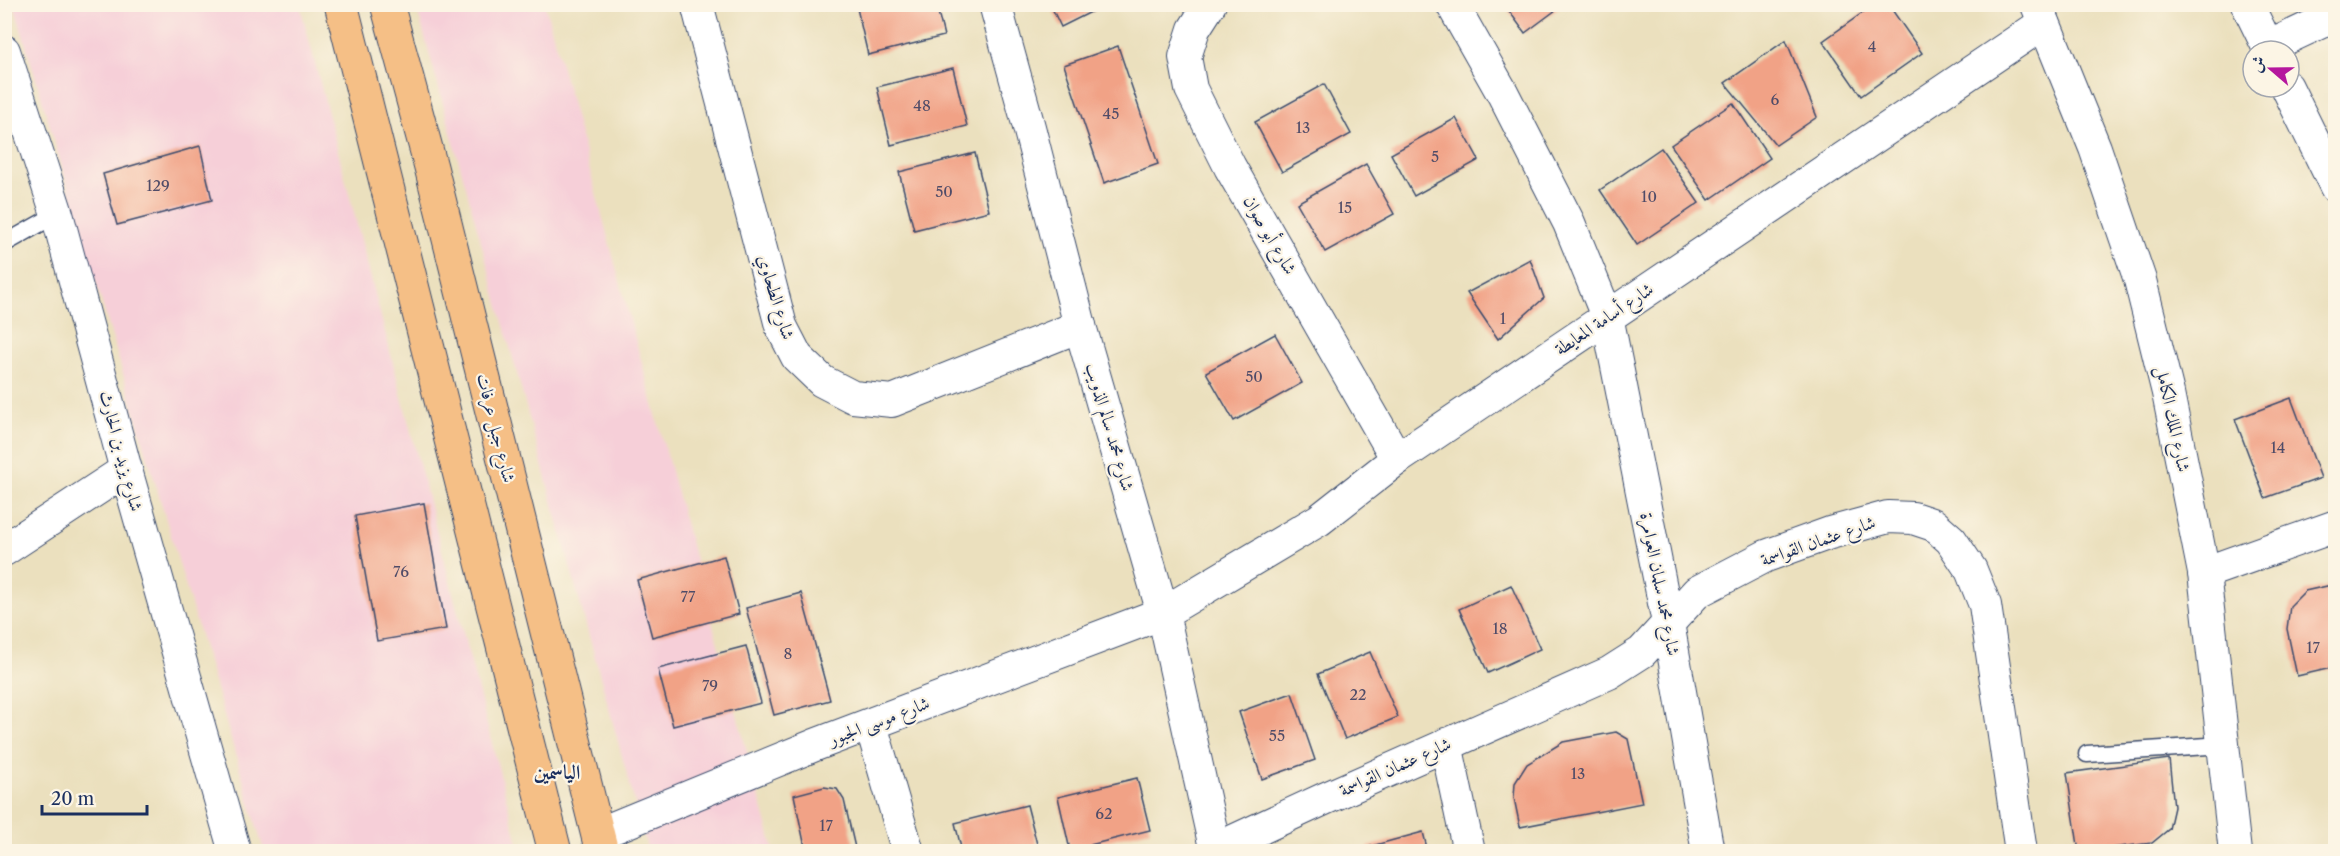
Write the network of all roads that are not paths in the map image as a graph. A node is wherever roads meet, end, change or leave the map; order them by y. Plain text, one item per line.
1 (341, 4) edge
2 (387, 4) edge
3 (697, 4) edge
4 (995, 4) edge
5 (1210, 4) edge
6 (1452, 4) edge
7 (2247, 4) edge
8 (2040, 14) edge
9 (2336, 15) edge
10 (2264, 39) edge
11 (2289, 39) edge
12 (4, 51) edge
13 (2293, 99) edge
14 (2336, 187) edge
15 (57, 214) junction
16 (4, 244) edge
17 (1607, 316) junction
18 (1080, 326) junction
19 (1398, 459) junction
20 (126, 470) junction
21 (2336, 526) edge
22 (4, 550) edge
23 (2204, 573) junction
24 (1163, 613) junction
25 (1668, 623) junction
26 (871, 725) junction
27 (1446, 744) junction
28 (2223, 745) junction
29 (2086, 754) dead end
30 (600, 843) edge
31 (1216, 850) edge
32 (235, 852) edge
33 (555, 852) edge
34 (908, 852) edge
35 (1469, 852) edge
36 (1708, 852) edge
37 (2021, 852) edge
38 (2235, 852) edge

1 - 33 main road
2 - 30 main road, شارع جبل عرفات
3 - 18 street, شارع الطحاوي
4 - 18 street, شارع محمد سالم الذويب
5 - 19 street, شارع أبو صوان
6 - 17 street
7 - 10 street
8 - 17 street, شارع أسامة المعايطة
8 - 23 street, شارع الملك الكامل
9 - 11 street
12 - 15 street, شارع يزيد بن الحارث
13 - 14 street
15 - 16 lane
15 - 20 street, شارع يزيد بن الحارث
17 - 19 street, شارع أسامة المعايطة
17 - 25 street, شارع محمد سلمان العوامرة
18 - 24 street, شارع محمد سالم الذويب
19 - 24 street, شارع أسامة المعايطة
20 - 22 street
20 - 32 street, شارع يزيد بن الحارث
21 - 23 street
23 - 28 street, شارع الملك الكامل
24 - 26 street, شارع موسى الجبور
24 - 31 street, شارع محمد سالم الذويب
25 - 27 street, شارع عثمان القواسمة
25 - 36 street, شارع محمد سلمان العوامرة
25 - 37 street, شارع عثمان القواسمة
26 - 30 street, شارع موسى الجبور
26 - 34 street
27 - 31 street, شارع عثمان القواسمة
27 - 35 street
28 - 29 lane
28 - 38 street, شارع الملك الكامل

